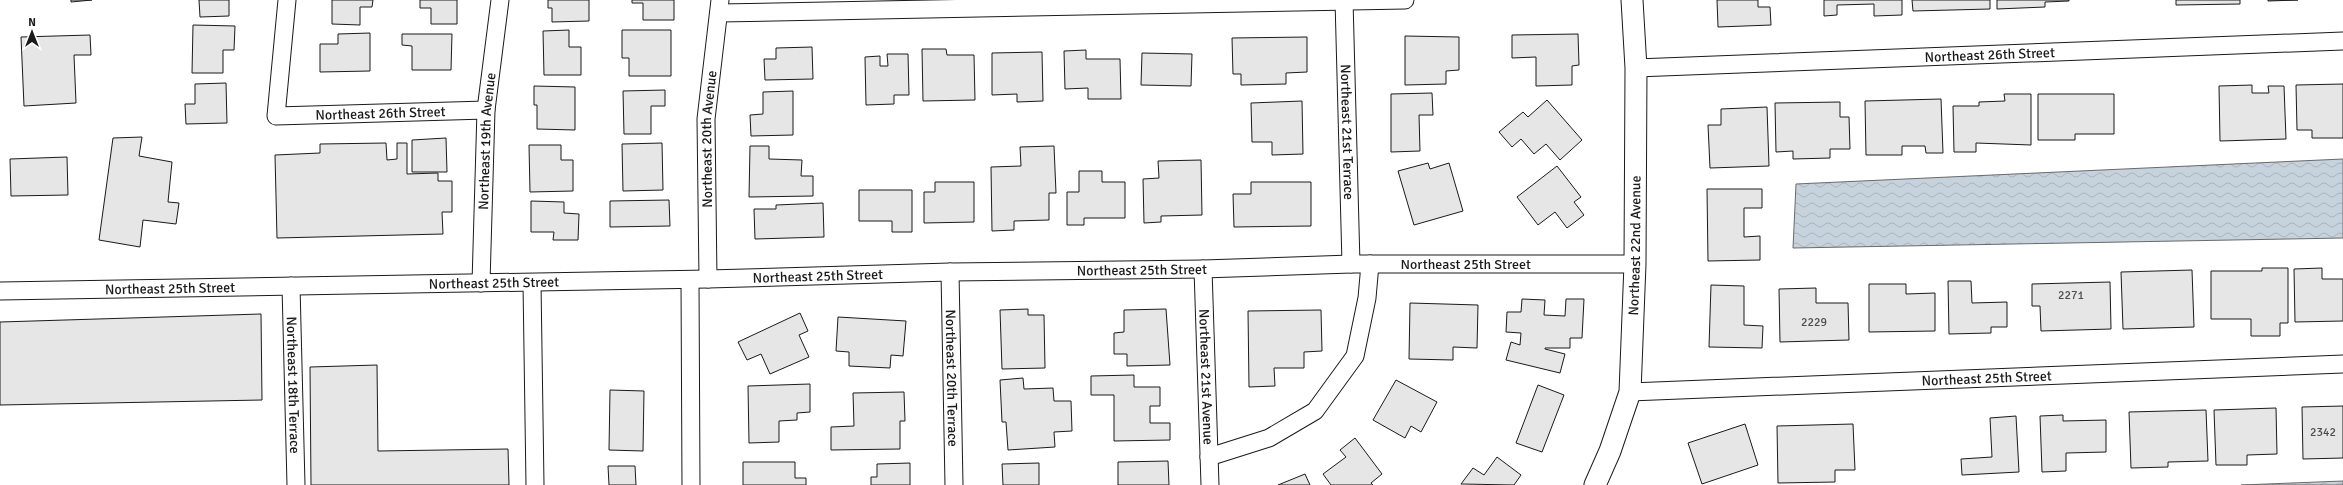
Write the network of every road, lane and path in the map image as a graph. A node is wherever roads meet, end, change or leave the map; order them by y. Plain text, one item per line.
1 (287, 0) edge
2 (500, 0) edge
3 (1405, 0) edge
4 (1632, 0) edge
5 (1344, 1) edge
6 (720, 6) edge
7 (2343, 41) edge
8 (1636, 68) junction
9 (486, 110) junction
10 (1351, 264) junction
11 (1370, 264) junction
12 (1635, 264) junction
13 (1203, 269) junction
14 (950, 272) junction
15 (708, 279) junction
16 (690, 280) junction
17 (481, 283) junction
18 (532, 283) junction
19 (291, 286) junction
20 (0, 291) edge
21 (2343, 364) edge
22 (1630, 392) junction
23 (1209, 457) junction
24 (296, 485) edge
25 (535, 485) edge
26 (690, 485) edge
27 (954, 485) edge
28 (1210, 485) edge
29 (1595, 485) edge

1 - 9 street, Northeast 26th Street
2 - 9 street, Northeast 19th Avenue
3 - 5 street
4 - 8 street, Northeast 22nd Avenue
5 - 6 street
5 - 10 street, Northeast 21st Terrace
6 - 15 street, Northeast 20th Avenue
7 - 8 street, Northeast 26th Street
8 - 12 street, Northeast 22nd Avenue
9 - 17 street, Northeast 19th Avenue
10 - 11 street, Northeast 25th Street
10 - 13 street, Northeast 25th Street
11 - 12 street, Northeast 25th Street
11 - 23 street
12 - 22 street, Northeast 22nd Avenue
13 - 14 street, Northeast 25th Street
13 - 23 street, Northeast 21st Avenue
14 - 15 street, Northeast 25th Street
14 - 27 street, Northeast 20th Terrace
15 - 16 street, Northeast 25th Street
16 - 18 street, Northeast 25th Street
16 - 26 street
17 - 18 street, Northeast 25th Street
17 - 19 street, Northeast 25th Street
18 - 25 street
19 - 20 street, Northeast 25th Street
19 - 24 street, Northeast 18th Terrace
21 - 22 street, Northeast 25th Street
22 - 29 street, Northeast 22nd Avenue
23 - 28 street, Northeast 21st Avenue

